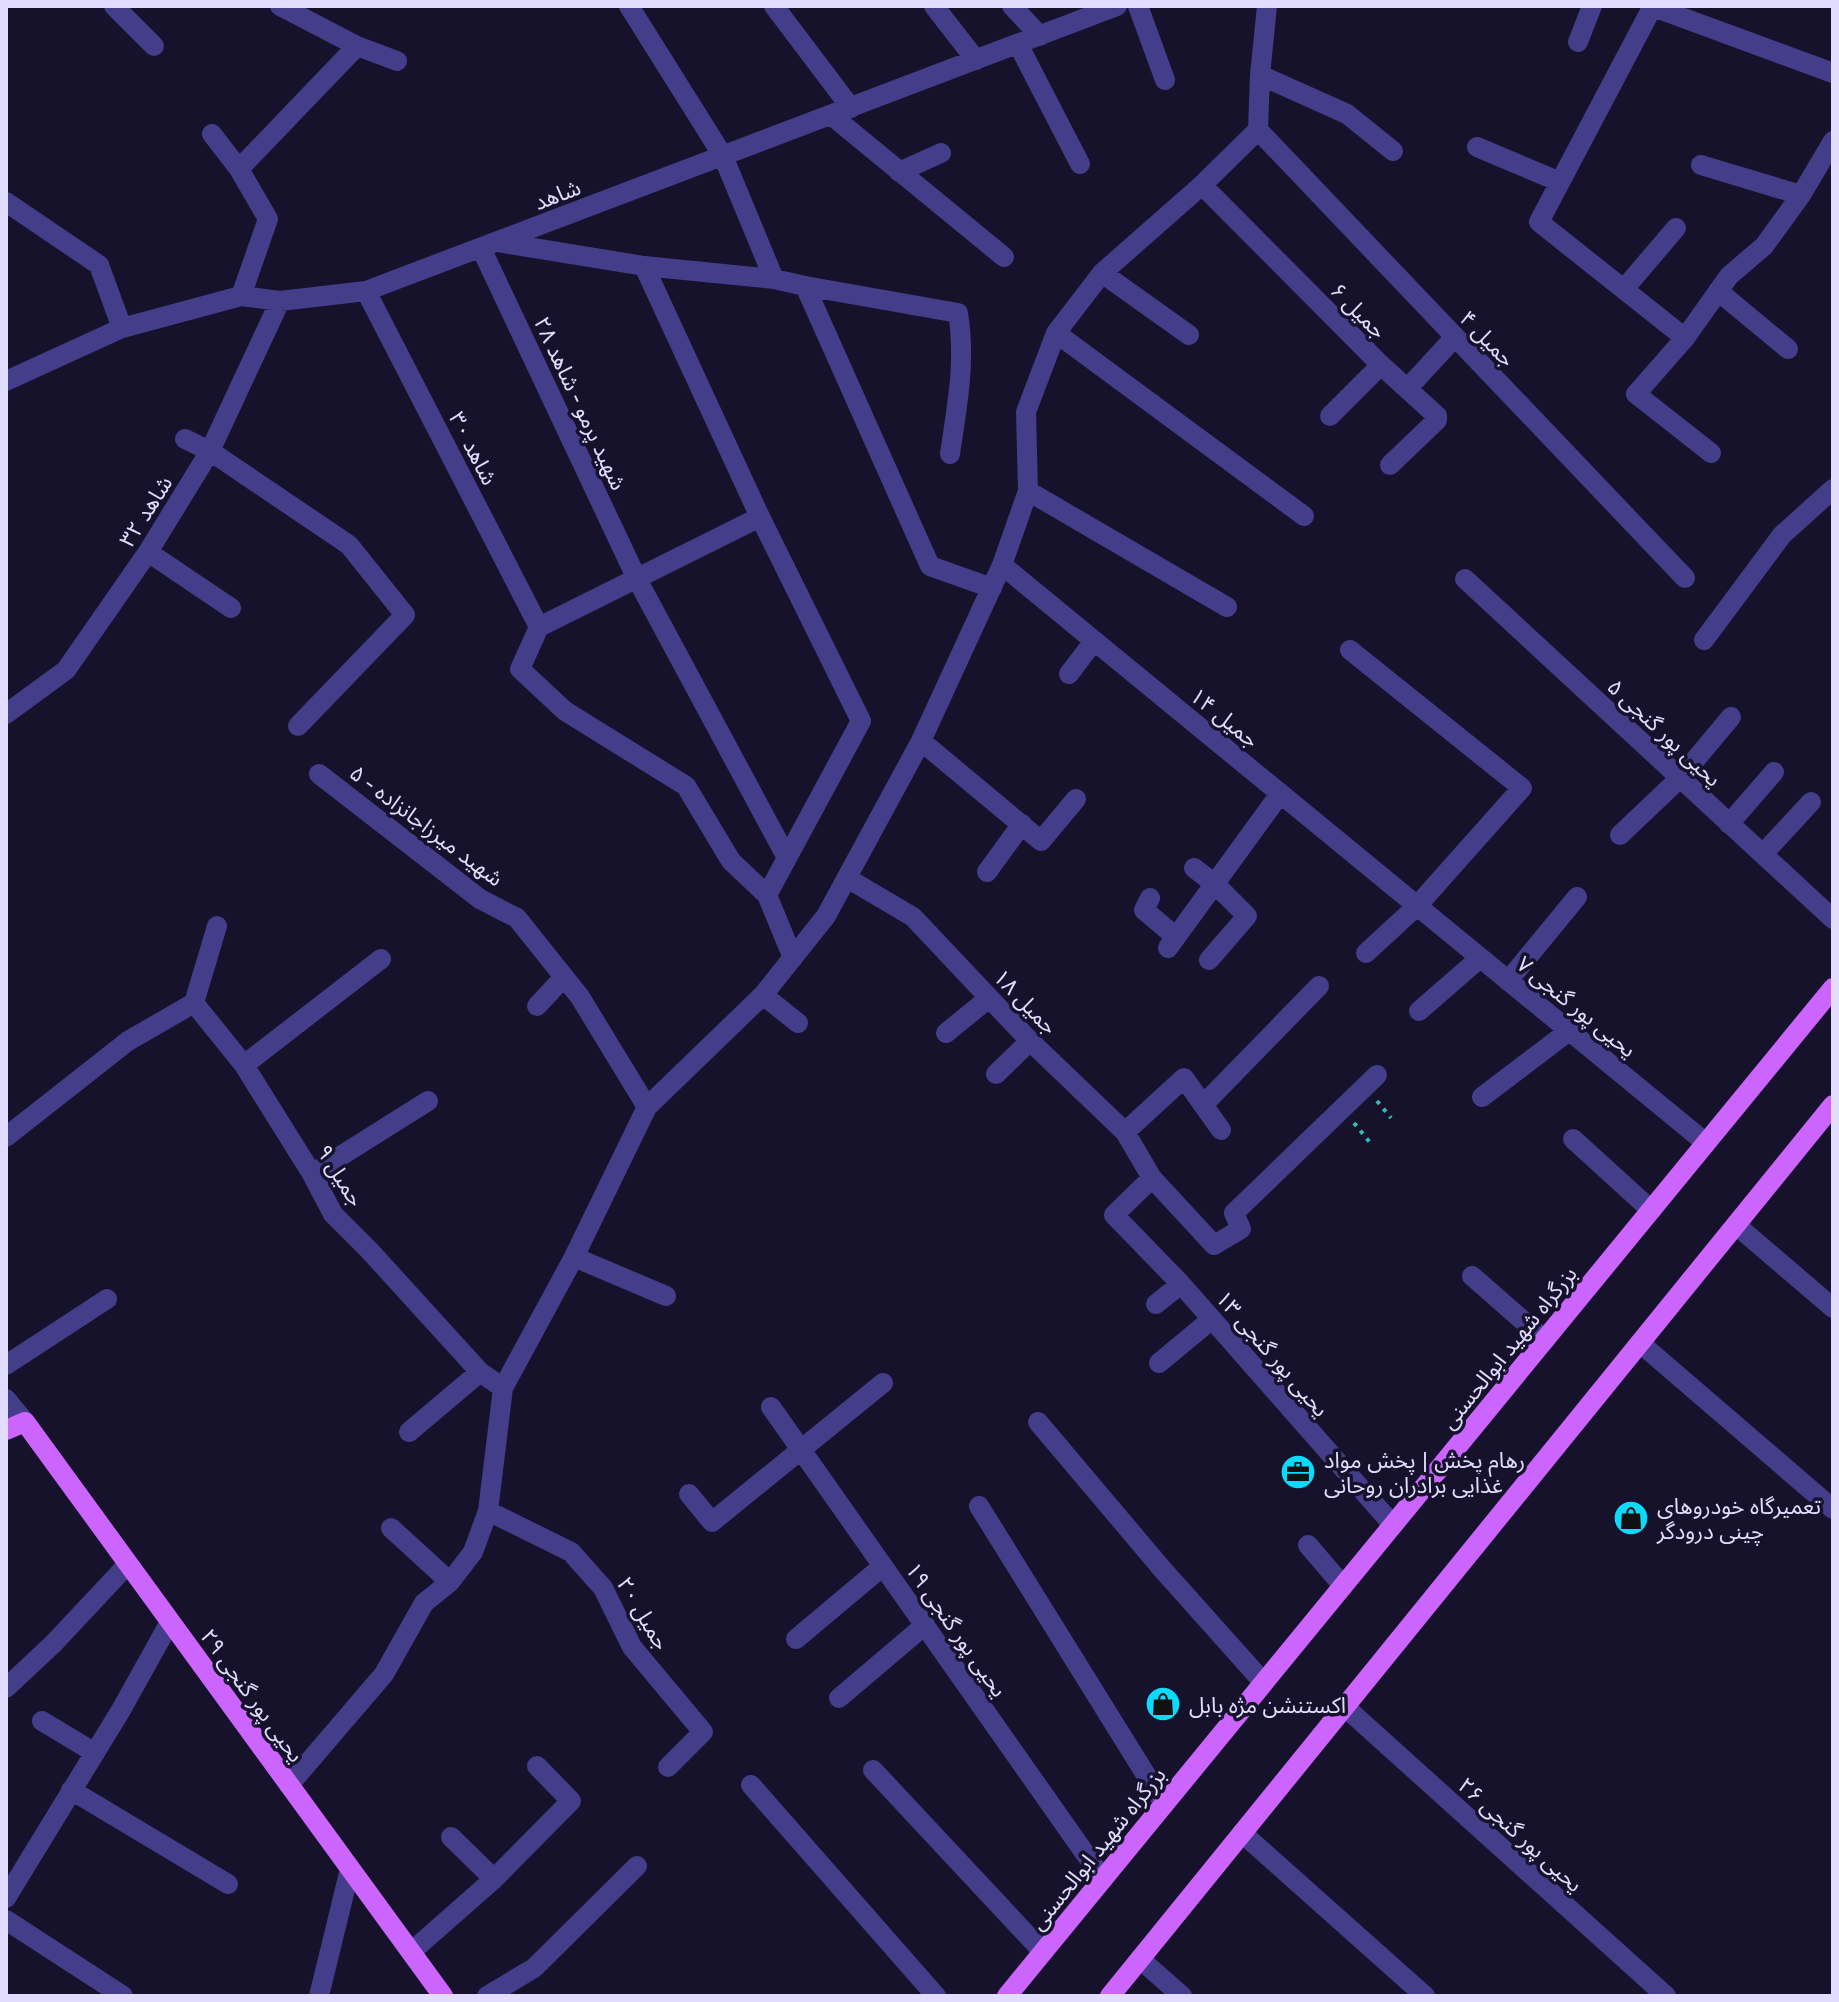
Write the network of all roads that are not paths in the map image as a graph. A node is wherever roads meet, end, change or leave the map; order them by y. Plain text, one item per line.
1 (114, 6) edge
2 (280, 6) edge
3 (629, 6) edge
4 (774, 6) edge
5 (934, 6) edge
6 (1012, 6) edge
7 (1117, 6) edge
8 (1138, 6) edge
9 (1267, 6) edge
10 (1592, 6) edge
11 (1652, 6) edge
12 (1040, 36) junction
13 (1578, 42) dead end
14 (1018, 44) junction
15 (154, 46) dead end
16 (357, 46) junction
17 (976, 60) junction
18 (397, 61) dead end
19 (1833, 73) edge
20 (1260, 75) junction
21 (1165, 80) dead end
22 (851, 108) junction
23 (831, 115) junction
24 (1258, 130) junction
25 (212, 134) dead end
26 (1833, 141) edge
27 (1477, 147) dead end
28 (1393, 151) dead end
29 (941, 153) dead end
30 (723, 156) junction
31 (1080, 164) dead end
32 (1701, 165) dead end
33 (239, 169) junction
34 (899, 172) junction
35 (1560, 182) junction
36 (1202, 185) junction
37 (1801, 195) junction
38 (6, 202) edge
39 (1676, 228) dead end
40 (489, 245) junction
41 (1004, 257) dead end
42 (644, 266) junction
43 (1102, 273) junction
44 (774, 279) junction
45 (805, 286) junction
46 (1624, 289) junction
47 (366, 291) junction
48 (1718, 291) junction
49 (241, 296) junction
50 (280, 301) junction
51 (122, 328) junction
52 (1056, 333) junction
53 (1189, 335) dead end
54 (1454, 338) junction
55 (1685, 338) junction
56 (1788, 349) dead end
57 (1381, 365) junction
58 (6, 381) edge
59 (1407, 389) junction
60 (1330, 416) dead end
61 (185, 439) dead end
62 (210, 451) junction
63 (1711, 453) dead end
64 (950, 454) dead end
65 (1390, 465) dead end
66 (1833, 489) edge
67 (1028, 491) junction
68 (1304, 516) dead end
69 (760, 517) junction
70 (148, 552) junction
71 (1002, 565) junction
72 (1685, 578) dead end
73 (637, 579) junction
74 (1465, 579) dead end
75 (992, 588) junction
76 (1227, 607) dead end
77 (231, 608) dead end
78 (539, 627) junction
79 (1704, 640) dead end
80 (1094, 641) junction
81 (1350, 650) dead end
82 (1069, 674) dead end
83 (6, 714) edge
84 (1731, 717) dead end
85 (298, 726) dead end
86 (921, 741) junction
87 (1774, 772) dead end
88 (319, 774) dead end
89 (1680, 778) junction
90 (1280, 794) junction
91 (1076, 799) dead end
92 (1811, 802) dead end
93 (1022, 824) junction
94 (1729, 824) junction
95 (1620, 835) dead end
96 (1763, 854) junction
97 (787, 858) junction
98 (1194, 868) dead end
99 (987, 872) dead end
100 (847, 878) junction
101 (1215, 884) junction
102 (767, 895) junction
103 (1577, 897) dead end
104 (1150, 898) dead end
105 (1417, 906) junction
106 (1833, 919) edge
107 (217, 926) dead end
108 (1366, 953) dead end
109 (793, 958) junction
110 (1480, 958) junction
111 (381, 959) dead end
112 (1209, 960) dead end
113 (564, 977) junction
114 (1508, 981) junction
115 (1319, 986) dead end
116 (1833, 988) edge
117 (763, 995) junction
118 (989, 998) junction
119 (194, 1003) junction
120 (537, 1006) dead end
121 (1419, 1011) dead end
122 (798, 1023) dead end
123 (1569, 1031) junction
124 (946, 1033) dead end
125 (1030, 1041) junction
126 (244, 1065) junction
127 (996, 1074) dead end
128 (1377, 1075) dead end
129 (1482, 1097) dead end
130 (428, 1101) dead end
131 (1203, 1105) junction
132 (647, 1107) junction
133 (1831, 1112) edge
134 (1221, 1130) dead end
135 (1125, 1132) junction
136 (6, 1137) edge
137 (1573, 1139) dead end
138 (1706, 1143) junction
139 (312, 1174) junction
140 (1152, 1178) junction
141 (1651, 1210) junction
142 (1736, 1225) junction
143 (574, 1257) junction
144 (1472, 1276) dead end
145 (1181, 1284) junction
146 (666, 1296) dead end
147 (107, 1299) dead end
148 (1156, 1304) dead end
149 (1833, 1308) edge
150 (1212, 1319) junction
151 (1545, 1340) junction
152 (1640, 1343) junction
153 (1159, 1363) dead end
154 (6, 1365) edge
155 (480, 1372) junction
156 (883, 1383) dead end
157 (503, 1388) junction
158 (6, 1399) edge
159 (771, 1407) dead end
160 (1038, 1422) dead end
161 (15, 1426) edge
162 (409, 1432) dead end
163 (800, 1450) junction
164 (689, 1494) dead end
165 (979, 1506) dead end
166 (1833, 1509) edge
167 (488, 1511) junction
168 (1393, 1525) junction
169 (391, 1528) dead end
170 (1308, 1545) dead end
171 (128, 1564) junction
172 (883, 1566) junction
173 (450, 1582) junction
174 (1343, 1586) junction
175 (170, 1622) junction
176 (925, 1625) junction
177 (796, 1639) dead end
178 (1264, 1683) junction
179 (6, 1688) edge
180 (839, 1698) dead end
181 (1345, 1707) junction
182 (42, 1721) dead end
183 (95, 1753) junction
184 (537, 1766) dead end
185 (668, 1767) dead end
186 (873, 1770) dead end
187 (289, 1785) junction
188 (751, 1785) dead end
189 (71, 1790) junction
190 (1164, 1804) junction
191 (1242, 1833) junction
192 (451, 1837) dead end
193 (637, 1866) dead end
194 (350, 1869) junction
195 (494, 1879) junction
196 (1103, 1879) junction
197 (228, 1884) dead end
198 (7, 1893) edge
199 (6, 1920) edge
200 (411, 1952) junction
201 (1043, 1952) junction
202 (1140, 1959) junction
203 (123, 1996) edge
204 (319, 1996) edge
205 (443, 1996) edge
206 (487, 1996) edge
207 (936, 1996) edge
208 (1007, 1996) edge
209 (1110, 1996) edge
210 (1182, 1996) edge
211 (1425, 1996) edge
212 (1666, 1996) edge

1 - 15 street
2 - 16 street
3 - 30 street
4 - 22 street
5 - 17 street
6 - 12 street
7 - 12 street, شاهد
8 - 21 street
9 - 20 street
10 - 13 street
11 - 19 street
11 - 35 street
12 - 14 street, شاهد
14 - 17 street, شاهد
14 - 31 street
16 - 18 street
16 - 33 street
17 - 22 street, شاهد
20 - 24 street
20 - 28 street
22 - 23 street, شاهد
23 - 30 street, شاهد
23 - 34 street
24 - 36 street
24 - 54 street, جمیل ۴
25 - 33 street
26 - 37 street
27 - 35 street
29 - 34 street
30 - 40 street, شاهد
30 - 44 street
32 - 37 street
33 - 49 street
34 - 41 street
35 - 46 street
36 - 43 street
36 - 57 street, جمیل ۶
37 - 48 street
38 - 51 street
39 - 46 street
40 - 42 street
40 - 47 street, شاهد
40 - 73 street, شهید پرمو - شاهد ۲۸
42 - 44 street
42 - 69 street
43 - 52 street
43 - 53 street
44 - 45 street
45 - 64 street
45 - 75 street
46 - 55 street
47 - 50 street, شاهد
47 - 78 street, شاهد ۳۰
48 - 55 street
48 - 56 street
49 - 50 street, شاهد
49 - 51 street, شاهد
50 - 62 street, شاهد ۳۲
51 - 58 street, شاهد
52 - 67 street
52 - 68 street
54 - 59 street
54 - 72 street, جمیل ۴
55 - 63 street
57 - 59 street, جمیل ۶
57 - 60 street
59 - 65 street, جمیل ۶
61 - 62 street
62 - 70 street, شاهد ۳۲
62 - 85 street
66 - 79 street
67 - 71 street
67 - 76 street
69 - 73 street
69 - 97 street
70 - 77 street
70 - 83 street, شاهد ۳۲
71 - 75 street
71 - 80 street, جمیل ۱۴
73 - 78 street
73 - 97 street, شهید پرمو - شاهد ۲۸
74 - 89 street, یحیی پور گنجی ۵
75 - 86 street
78 - 102 street
80 - 82 street
80 - 90 street, جمیل ۱۴
81 - 105 street
84 - 89 street
86 - 93 street
86 - 100 street
87 - 94 street
88 - 113 street, شهید میرزاجانزاده - ۵
89 - 94 street, یحیی پور گنجی ۵
89 - 95 street
90 - 101 street
90 - 105 street, جمیل ۱۴
91 - 93 street
92 - 96 street
93 - 99 street
94 - 96 street, یحیی پور گنجی ۵
96 - 106 street, یحیی پور گنجی ۵
97 - 102 street
98 - 101 street
100 - 109 street
100 - 118 street, جمیل ۱۸
101 - 104 street
101 - 112 street
102 - 109 street
103 - 114 street
105 - 108 street
105 - 110 street, یحیی پور گنجی ۷
107 - 119 street
109 - 117 street
110 - 114 street, یحیی پور گنجی ۷
110 - 121 street
111 - 126 street
113 - 120 street
113 - 132 street, شهید میرزاجانزاده - ۵
114 - 123 street, یحیی پور گنجی ۷
115 - 131 street
116 - 138 main road, بزرگراه شهید ابوالحسنی
117 - 122 street
117 - 132 street
118 - 124 street
118 - 125 street, جمیل ۱۸
119 - 126 street, جمیل ۹
119 - 136 street
123 - 129 street
123 - 138 street, یحیی پور گنجی ۷
125 - 127 street
125 - 135 street, جمیل ۱۸
126 - 139 street, جمیل ۹
128 - 140 street, جمیل ۱۸
130 - 139 street
131 - 134 street
131 - 135 street
132 - 143 street
133 - 142 main road
135 - 140 street, جمیل ۱۸
137 - 141 street
138 - 141 main road, بزرگراه شهید ابوالحسنی
139 - 155 street, جمیل ۹
140 - 145 street, یحیی پور گنجی ۱۳
141 - 151 main road, بزرگراه شهید ابوالحسنی
142 - 149 street
142 - 152 main road
143 - 146 street
143 - 157 street
144 - 151 street
145 - 148 street
145 - 150 street, یحیی پور گنجی ۱۳
147 - 154 street
150 - 153 street
150 - 168 street, یحیی پور گنجی ۱۳
151 - 168 main road, بزرگراه شهید ابوالحسنی
152 - 166 street
152 - 181 main road
155 - 157 street, جمیل ۹
155 - 162 street
156 - 163 street
157 - 167 street
158 - 161 street
159 - 163 street, یحیی پور گنجی ۱۹
160 - 178 street
161 - 171 main road, یحیی پور گنجی ۲۹
163 - 164 street
163 - 172 street, یحیی پور گنجی ۱۹
165 - 190 street
167 - 173 street
167 - 185 street, جمیل ۲۰
168 - 174 main road, بزرگراه شهید ابوالحسنی
169 - 173 street
170 - 174 street
171 - 175 main road, یحیی پور گنجی ۲۹
171 - 179 street
172 - 176 street, یحیی پور گنجی ۱۹
172 - 177 street
173 - 187 street
174 - 178 main road, بزرگراه شهید ابوالحسنی
175 - 183 street
175 - 187 main road, یحیی پور گنجی ۲۹
176 - 180 street
176 - 196 street, یحیی پور گنجی ۱۹
178 - 190 main road, بزرگراه شهید ابوالحسنی
181 - 191 main road
181 - 212 street, یحیی پور گنجی ۲۶
182 - 183 street
183 - 189 street
184 - 195 street
186 - 201 street
187 - 194 main road, یحیی پور گنجی ۲۹
188 - 207 street
189 - 197 street
189 - 198 street
190 - 196 main road, بزرگراه شهید ابوالحسنی
191 - 202 main road
191 - 211 street
192 - 195 street
193 - 206 street
194 - 200 main road, یحیی پور گنجی ۲۹
194 - 204 street
195 - 200 street
196 - 201 main road, بزرگراه شهید ابوالحسنی
199 - 203 street
200 - 205 main road, یحیی پور گنجی ۲۹
201 - 208 main road, بزرگراه شهید ابوالحسنی
202 - 209 main road
202 - 210 street

